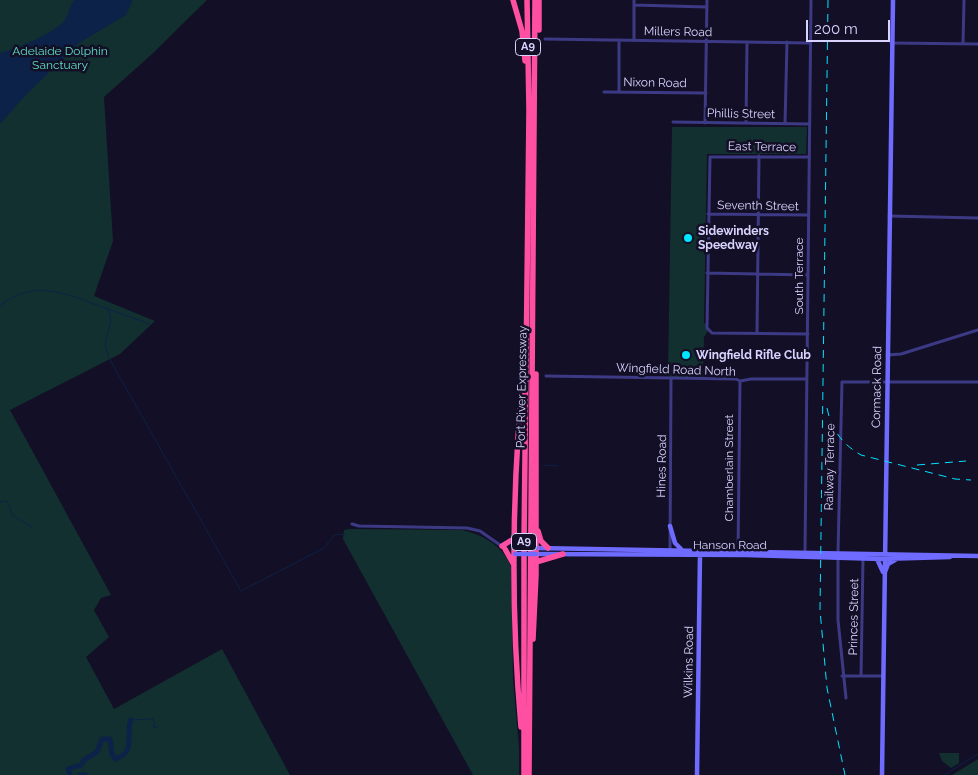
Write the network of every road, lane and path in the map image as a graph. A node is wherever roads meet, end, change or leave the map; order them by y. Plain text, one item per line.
1 (513, 0) edge
2 (527, 0) edge
3 (535, 0) edge
4 (539, 0) edge
5 (634, 0) edge
6 (707, 0) edge
7 (811, 0) edge
8 (893, 0) edge
9 (964, 0) edge
10 (634, 6) junction
11 (707, 7) junction
12 (545, 39) dead end
13 (619, 40) junction
14 (634, 40) junction
15 (706, 41) junction
16 (747, 42) junction
17 (786, 42) junction
18 (810, 43) junction
19 (891, 43) junction
20 (964, 44) junction
21 (978, 44) edge
22 (536, 67) junction
23 (604, 92) dead end
24 (619, 92) junction
25 (706, 93) junction
26 (529, 95) junction
27 (672, 122) dead end
28 (705, 123) junction
29 (746, 123) junction
30 (786, 124) junction
31 (809, 124) junction
32 (759, 156) junction
33 (809, 157) junction
34 (708, 214) junction
35 (758, 215) junction
36 (808, 215) junction
37 (889, 216) junction
38 (978, 218) edge
39 (707, 273) junction
40 (758, 274) junction
41 (808, 274) junction
42 (527, 322) junction
43 (533, 327) junction
44 (978, 330) edge
45 (757, 333) junction
46 (808, 334) junction
47 (887, 355) junction
48 (546, 376) dead end
49 (671, 378) junction
50 (805, 379) junction
51 (740, 381) junction
52 (887, 381) junction
53 (978, 382) edge
54 (536, 521) junction
55 (352, 524) dead end
56 (670, 526) junction
57 (515, 538) junction
58 (885, 541) junction
59 (504, 548) junction
60 (548, 548) junction
61 (515, 550) junction
62 (681, 550) junction
63 (536, 551) junction
64 (804, 551) junction
65 (670, 552) junction
66 (700, 552) junction
67 (738, 552) junction
68 (838, 552) junction
69 (874, 553) junction
70 (885, 553) junction
71 (894, 553) junction
72 (563, 554) junction
73 (797, 556) junction
74 (956, 556) junction
75 (978, 556) edge
76 (838, 558) junction
77 (863, 558) junction
78 (899, 558) junction
79 (877, 559) junction
80 (884, 559) junction
81 (536, 562) junction
82 (515, 567) junction
83 (884, 575) junction
84 (529, 664) junction
85 (842, 676) junction
86 (861, 676) junction
87 (882, 676) junction
88 (846, 698) dead end
89 (524, 763) junction
90 (524, 775) edge
91 (529, 775) edge
92 (698, 775) edge
93 (882, 775) edge

1 - 26 highway
2 - 26 highway, Port River Expressway / A9
3 - 22 highway, Port River Expressway / A9
4 - 22 highway
5 - 10 street
6 - 11 street
7 - 18 street, South Terrace
8 - 19 street, Cormack Road
9 - 20 street
10 - 11 street
10 - 14 street
11 - 15 street
12 - 13 street, Millers Road
13 - 14 street, Millers Road
13 - 24 street
14 - 15 street, Millers Road
15 - 16 street, Millers Road
15 - 25 street
16 - 17 street, Millers Road
16 - 29 street
17 - 18 street, Millers Road
17 - 30 street
18 - 31 street, South Terrace
19 - 20 street
19 - 37 street, Cormack Road
20 - 21 street
22 - 43 highway, Port River Expressway / A9
23 - 24 street, Nixon Road
24 - 25 street, Nixon Road
25 - 28 street
26 - 42 highway, Port River Expressway / A9
27 - 28 street, Phillis Street
28 - 29 street, Phillis Street
29 - 30 street, Phillis Street
30 - 31 street, Phillis Street
31 - 33 street, South Terrace
32 - 33 street, East Terrace
32 - 34 street, East Terrace
32 - 35 street
33 - 36 street, South Terrace
34 - 35 street, Seventh Street
34 - 39 street
35 - 36 street, Seventh Street
35 - 40 street
36 - 41 street, South Terrace
37 - 38 street
37 - 47 street, Cormack Road
39 - 40 street
39 - 45 street
40 - 41 street
40 - 45 street
41 - 46 street, South Terrace
42 - 57 highway
42 - 89 highway, Port River Expressway / A9
43 - 54 highway
43 - 84 highway, Port River Expressway / A9
44 - 47 street
45 - 46 street
46 - 50 street, South Terrace
47 - 52 street, Cormack Road
48 - 49 street, Wingfield Road North
49 - 51 street, Wingfield Road North
49 - 56 street, Hines Road
50 - 51 street, Wingfield Road North
50 - 64 street, South Terrace
51 - 67 street, Chamberlain Street
52 - 53 street
52 - 58 street, Cormack Road
52 - 68 street, Railway Terrace
54 - 60 highway
54 - 63 highway
55 - 59 street, Hanson Road
56 - 62 street
56 - 65 street, Hines Road
57 - 59 highway
57 - 61 highway
58 - 69 street
58 - 70 street, Cormack Road
58 - 71 street
59 - 61 street, Hanson Road
59 - 61 street, Hanson Road
59 - 82 highway
60 - 63 street, Hanson Road
60 - 65 street, Hanson Road
61 - 63 street, Hanson Road, bridge
61 - 82 highway
62 - 65 street, Hanson Road
62 - 66 street, Hanson Road
63 - 72 street, Hanson Road
63 - 81 highway
64 - 67 street, Hanson Road
64 - 68 street, Hanson Road
64 - 73 street
65 - 66 street, Hanson Road
65 - 72 street, Hanson Road
66 - 67 street, Hanson Road
66 - 92 street, Wilkins Road
67 - 73 street, Hanson Road
68 - 69 street, Hanson Road
69 - 70 street, Hanson Road
70 - 71 street, Hanson Road
70 - 80 street, Cormack Road
71 - 74 street, Hanson Road
72 - 81 highway
73 - 76 street, Hanson Road
74 - 75 street, Hanson Road
74 - 78 street, Hanson Road
76 - 77 street, Hanson Road
76 - 85 street
77 - 79 street, Hanson Road
77 - 86 street, Princes Street
78 - 80 street, Hanson Road
78 - 83 street
79 - 80 street, Hanson Road
79 - 83 street
80 - 83 street, Cormack Road
81 - 84 highway
82 - 89 highway
83 - 87 street, Cormack Road
84 - 91 highway, Port River Expressway / A9
85 - 86 street
85 - 88 street
86 - 87 street
87 - 93 street, Cormack Road
89 - 90 highway, Port River Expressway / A9

